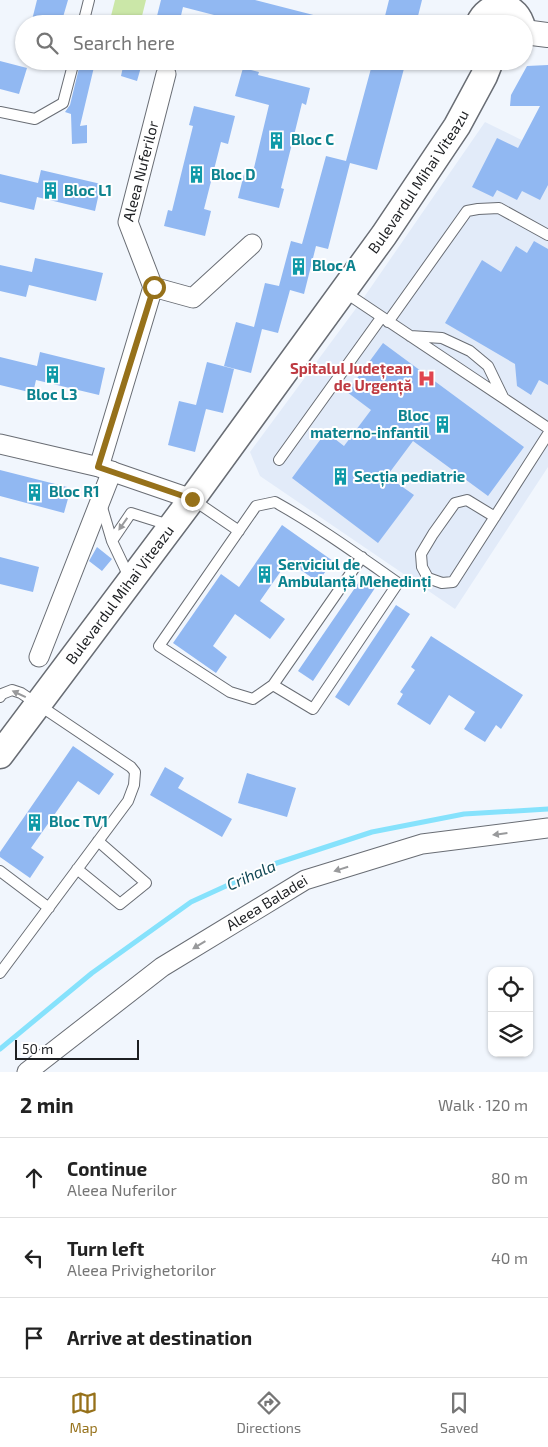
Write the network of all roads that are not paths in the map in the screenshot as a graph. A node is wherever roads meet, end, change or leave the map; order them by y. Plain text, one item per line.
1 (89, 0) edge
2 (508, 10) edge
3 (85, 15) edge
4 (484, 15) edge
5 (533, 33) edge
6 (548, 35) edge
7 (72, 70) edge
8 (486, 70) edge
9 (166, 74) dead end
10 (0, 112) edge
11 (548, 235) edge
12 (252, 244) dead end
13 (154, 287) junction
14 (343, 291) junction
15 (385, 320) junction
16 (409, 336) junction
17 (503, 398) junction
18 (548, 428) edge
19 (548, 434) edge
20 (0, 444) edge
21 (279, 460) dead end
22 (105, 469) junction
23 (192, 499) junction
24 (100, 500) junction
25 (495, 516) junction
26 (172, 526) junction
27 (239, 530) junction
28 (112, 541) junction
29 (362, 558) junction
30 (131, 581) junction
31 (39, 657) dead end
32 (273, 684) junction
33 (0, 697) edge
34 (38, 705) junction
35 (0, 755) edge
36 (548, 828) edge
37 (98, 841) junction
38 (78, 869) junction
39 (0, 871) edge
40 (49, 908) junction
41 (0, 974) edge
42 (27, 1072) edge

1 - 3 lane
2 - 4 main road
5 - 6 street
7 - 10 lane
8 - 14 main road, Bulevardul Mihai Viteazu
9 - 13 street, Aleea Nuferilor
11 - 15 lane
12 - 13 street
13 - 22 street
14 - 15 lane
14 - 23 main road, Bulevardul Mihai Viteazu
15 - 16 lane
15 - 21 lane
16 - 17 lane
16 - 17 lane
17 - 18 lane
19 - 25 lane
20 - 22 street
22 - 23 street
22 - 24 street
23 - 26 main road, Bulevardul Mihai Viteazu
23 - 27 lane
24 - 28 lane
24 - 31 street
25 - 25 lane
26 -> 28 lane
26 - 30 main road, Bulevardul Mihai Viteazu
27 - 29 lane
27 - 32 lane
28 - 30 lane
29 - 32 lane
29 - 32 lane
30 - 34 main road, Bulevardul Mihai Viteazu
34 -> 33 lane
34 - 35 main road, Bulevardul Mihai Viteazu
34 - 37 lane
36 -> 42 street, Aleea Baladei
37 - 38 lane
37 - 38 lane
38 - 40 lane
39 - 40 lane
40 - 41 lane

